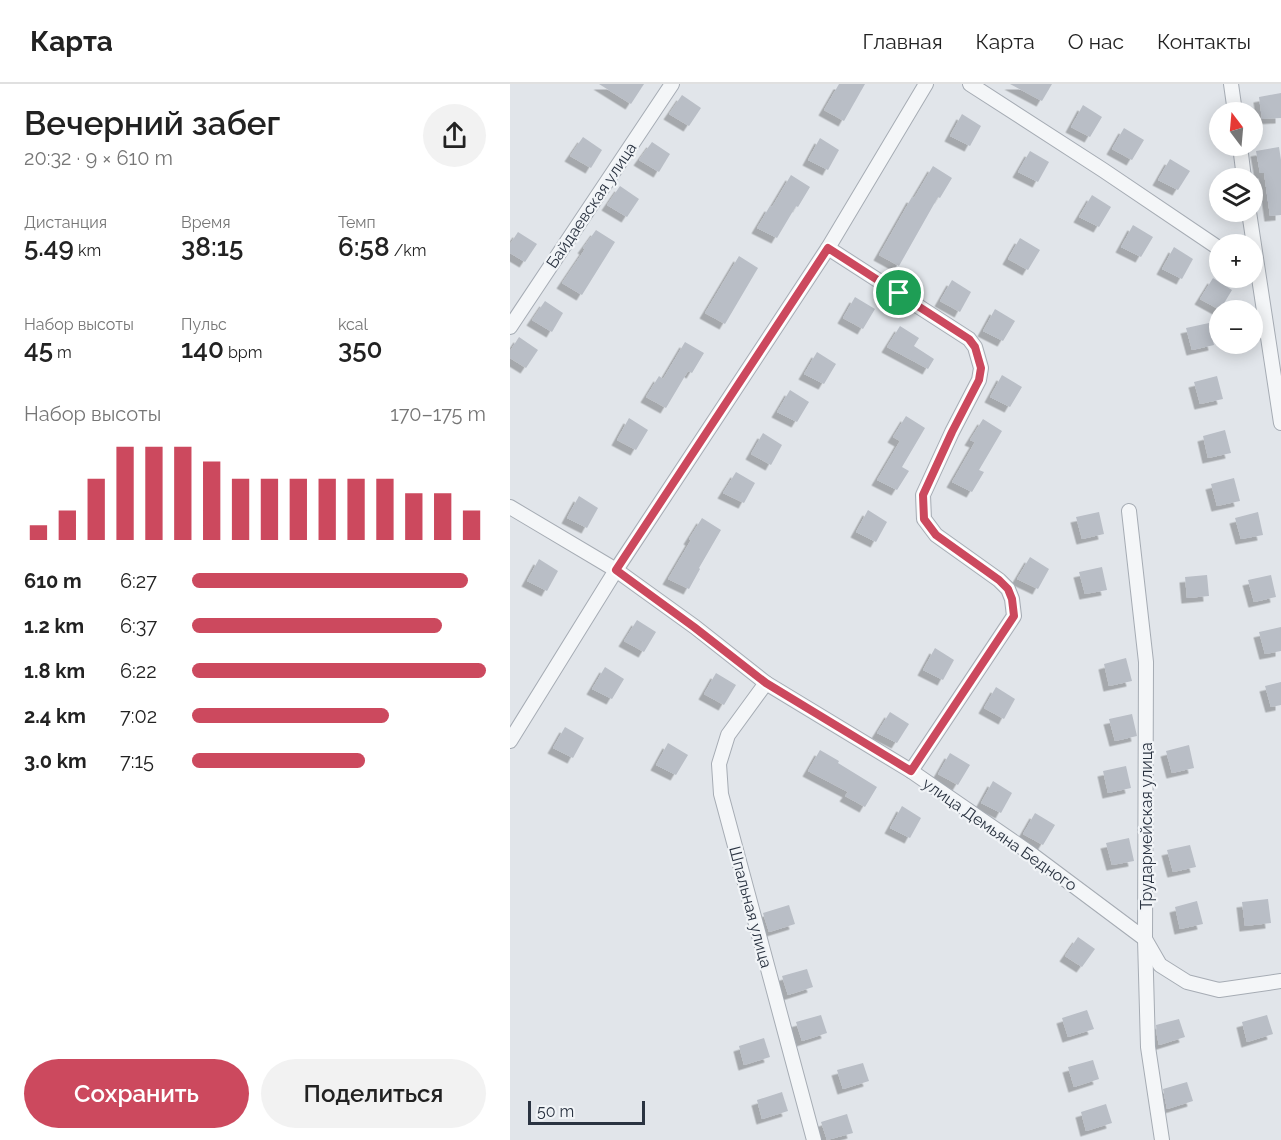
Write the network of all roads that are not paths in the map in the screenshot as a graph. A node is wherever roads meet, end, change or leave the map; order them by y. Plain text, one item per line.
1 (672, 84) edge
2 (926, 84) edge
3 (970, 84) edge
4 (1231, 84) edge
5 (1234, 102) edge
6 (1209, 242) edge
7 (828, 248) junction
8 (1257, 288) edge
9 (510, 327) edge
10 (1281, 423) edge
11 (510, 507) edge
12 (1129, 511) dead end
13 (616, 570) junction
14 (766, 683) junction
15 (510, 741) edge
16 (911, 771) junction
17 (1146, 939) junction
18 (1281, 981) edge
19 (814, 1140) edge
20 (1162, 1140) edge

1 - 9 street, Байдаевская улица
2 - 7 street
3 - 6 street
4 - 5 street
7 - 13 street
7 - 16 street
8 - 10 street
11 - 13 street, улица Демьяна Бедного
12 - 17 street, Трудармейская улица
13 - 14 street, улица Демьяна Бедного
13 - 15 street
14 - 16 street, улица Демьяна Бедного
14 - 19 street, Шпальная улица
16 - 17 street, улица Демьяна Бедного
17 - 18 street, улица Демьяна Бедного
17 - 20 street, Трудармейская улица

